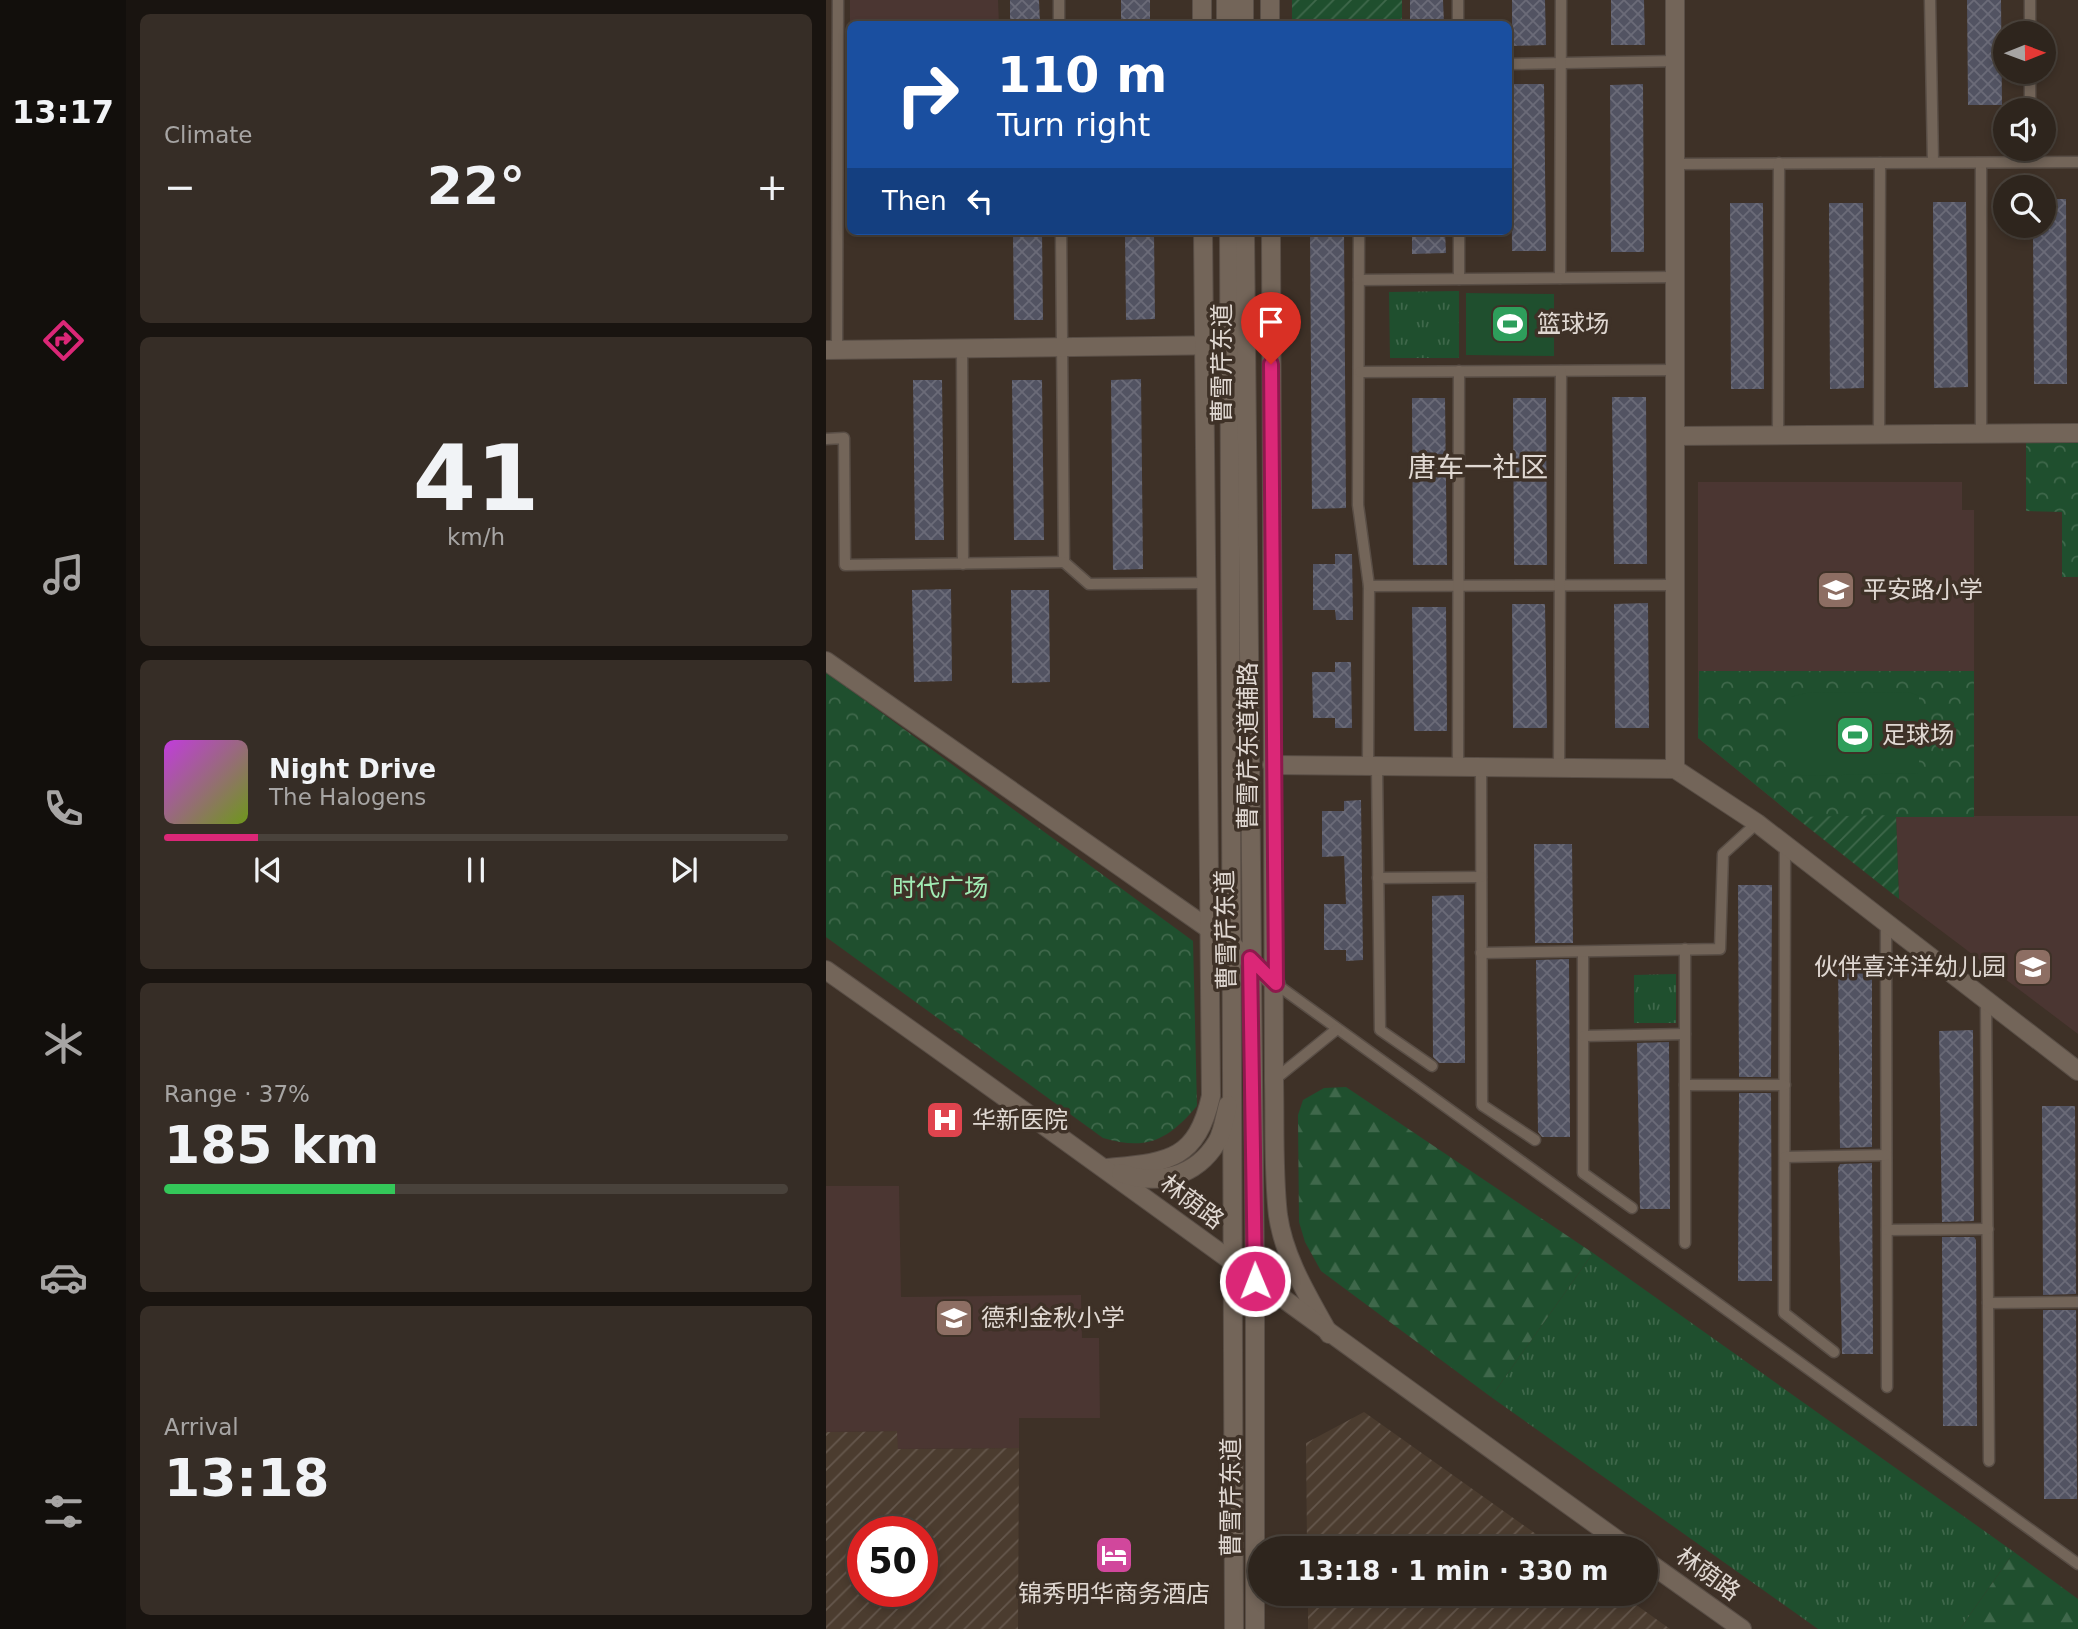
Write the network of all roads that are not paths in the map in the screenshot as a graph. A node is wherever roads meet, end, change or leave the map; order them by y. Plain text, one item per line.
1 (838, 0) edge
2 (1059, 0) edge
3 (1202, 0) edge
4 (1226, 0) edge
5 (1244, 0) edge
6 (1270, 0) edge
7 (1458, 0) edge
8 (1561, 0) edge
9 (1675, 0) edge
10 (1930, 0) edge
11 (2030, 0) edge
12 (1059, 21) edge
13 (1202, 21) edge
14 (1226, 21) edge
15 (1244, 21) edge
16 (1270, 21) edge
17 (1458, 21) edge
18 (2030, 21) edge
19 (1675, 61) junction
20 (1561, 63) junction
21 (1512, 64) edge
22 (832, 102) edge
23 (1933, 162) junction
24 (2031, 162) joint
25 (2078, 162) edge
26 (1779, 163) junction
27 (1880, 163) junction
28 (1981, 163) junction
29 (1675, 164) junction
30 (1061, 235) edge
31 (1203, 235) edge
32 (1229, 235) edge
33 (1245, 235) edge
34 (1270, 235) edge
35 (1359, 235) edge
36 (1459, 235) edge
37 (1675, 277) junction
38 (1560, 278) junction
39 (1459, 279) junction
40 (1359, 280) junction
41 (1203, 345) junction
42 (1231, 345) junction
43 (1063, 347) junction
44 (962, 348) junction
45 (831, 350) edge
46 (1675, 370) junction
47 (1459, 371) junction
48 (1561, 371) junction
49 (1360, 372) junction
50 (2078, 433) edge
51 (1981, 434) junction
52 (1879, 435) junction
53 (1675, 436) junction
54 (1778, 436) junction
55 (826, 439) edge
56 (1064, 562) junction
57 (963, 564) junction
58 (1206, 583) junction
59 (1674, 585) junction
60 (1369, 586) junction
61 (1459, 586) junction
62 (1560, 586) junction
63 (826, 661) edge
64 (1272, 765) junction
65 (1372, 766) junction
66 (1458, 766) junction
67 (1481, 767) junction
68 (1559, 768) junction
69 (1675, 769) junction
70 (1757, 823) junction
71 (1785, 845) junction
72 (1481, 877) junction
73 (1378, 878) junction
74 (1886, 923) junction
75 (1209, 929) junction
76 (1231, 944) junction
77 (1685, 949) junction
78 (1583, 952) junction
79 (1481, 953) junction
80 (1250, 958) junction
81 (826, 970) edge
82 (1276, 984) junction
83 (1986, 1000) junction
84 (1337, 1029) junction
85 (1685, 1034) junction
86 (1584, 1035) junction
87 (1432, 1066) dead end
88 (2078, 1071) edge
89 (1274, 1080) junction
90 (1685, 1085) junction
91 (1785, 1085) junction
92 (1233, 1089) junction
93 (1535, 1140) dead end
94 (1886, 1155) junction
95 (1784, 1157) junction
96 (1107, 1168) junction
97 (1632, 1209) dead end
98 (1988, 1229) junction
99 (1886, 1230) junction
100 (1685, 1243) dead end
101 (1235, 1266) junction
102 (1255, 1281) junction
103 (2078, 1302) edge
104 (1988, 1303) junction
105 (1329, 1334) junction
106 (1835, 1352) dead end
107 (1887, 1387) dead end
108 (1989, 1461) dead end
109 (1612, 1536) edge
110 (2078, 1564) edge
111 (1658, 1569) edge
112 (1234, 1629) edge
113 (1255, 1629) edge
114 (1742, 1629) edge

1 - 22 lane
2 - 12 lane
3 - 13 street
4 - 14 street
5 - 15 street
6 - 16 street
7 - 17 lane
8 - 20 lane
9 - 19 street
10 - 23 lane
11 - 18 lane
19 - 20 lane
19 - 29 street
20 - 21 lane
20 - 38 lane
22 - 45 lane
23 - 27 lane
23 - 28 lane
24 - 25 lane
24 - 28 lane
26 - 27 lane
26 - 29 lane
26 - 54 lane
27 - 52 lane
28 - 51 lane
29 - 37 street
30 - 43 lane
31 - 41 street, 曹雪芹东道辅路
32 - 42 street, 曹雪芹东道
33 - 80 street, 曹雪芹东道
34 - 64 street, 曹雪芹东道辅路
35 - 40 lane
36 - 39 lane
37 - 38 lane
37 - 46 street
38 - 39 lane
39 - 40 lane
40 - 49 lane
41 - 42 street
41 - 43 street
41 - 58 street, 曹雪芹东道辅路
42 - 76 street, 曹雪芹东道
43 - 44 street
43 - 56 lane
44 - 45 street
44 - 57 lane
46 - 48 lane
46 - 53 street
47 - 48 lane
47 - 49 lane
47 - 61 lane
48 - 62 lane
49 - 60 lane
50 - 51 street
51 - 52 street
52 - 54 street
53 - 54 street
53 - 59 street
55 - 57 lane
56 - 57 lane
56 - 58 lane
58 - 75 street, 曹雪芹东道辅路
59 - 62 lane
59 - 69 street
60 - 61 lane
60 - 65 lane
61 - 62 lane
61 - 66 lane
62 - 68 lane
63 - 75 street
64 - 65 street
64 - 82 street, 曹雪芹东道辅路
65 - 66 street
65 - 73 lane
66 - 67 street
67 - 68 street
67 - 72 lane
68 - 69 street
69 - 70 street
70 - 71 street
70 - 77 lane
71 - 74 street
71 - 91 lane
72 - 73 lane
72 - 79 lane
73 - 87 lane
74 - 83 street
74 - 94 lane
75 - 76 street
75 - 96 street, 曹雪芹东道辅路
76 - 80 street
76 - 92 street, 曹雪芹东道
77 - 78 lane
77 - 85 lane
78 - 79 lane
78 - 86 lane
79 - 93 lane
80 - 82 street
80 - 102 street, 曹雪芹东道
81 - 96 street, 林荫路
82 - 84 lane
82 - 89 street, 曹雪芹东道辅路
83 - 88 street
83 - 98 lane
84 - 89 lane
84 - 110 lane
85 - 86 lane
85 - 90 lane
86 - 97 lane
89 - 105 street, 曹雪芹东道辅路
90 - 91 lane
90 - 100 lane
91 - 95 lane
92 - 96 street
92 - 101 street, 曹雪芹东道
94 - 95 lane
94 - 99 lane
95 - 106 lane
96 - 101 street, 林荫路
98 - 99 lane
98 - 104 lane
99 - 107 lane
101 - 102 street, 林荫路
101 - 112 street, 曹雪芹东道
102 - 105 street, 林荫路
102 - 113 street, 曹雪芹东道
103 - 104 lane
104 - 108 lane
105 - 109 street, 林荫路
111 - 114 street, 林荫路

